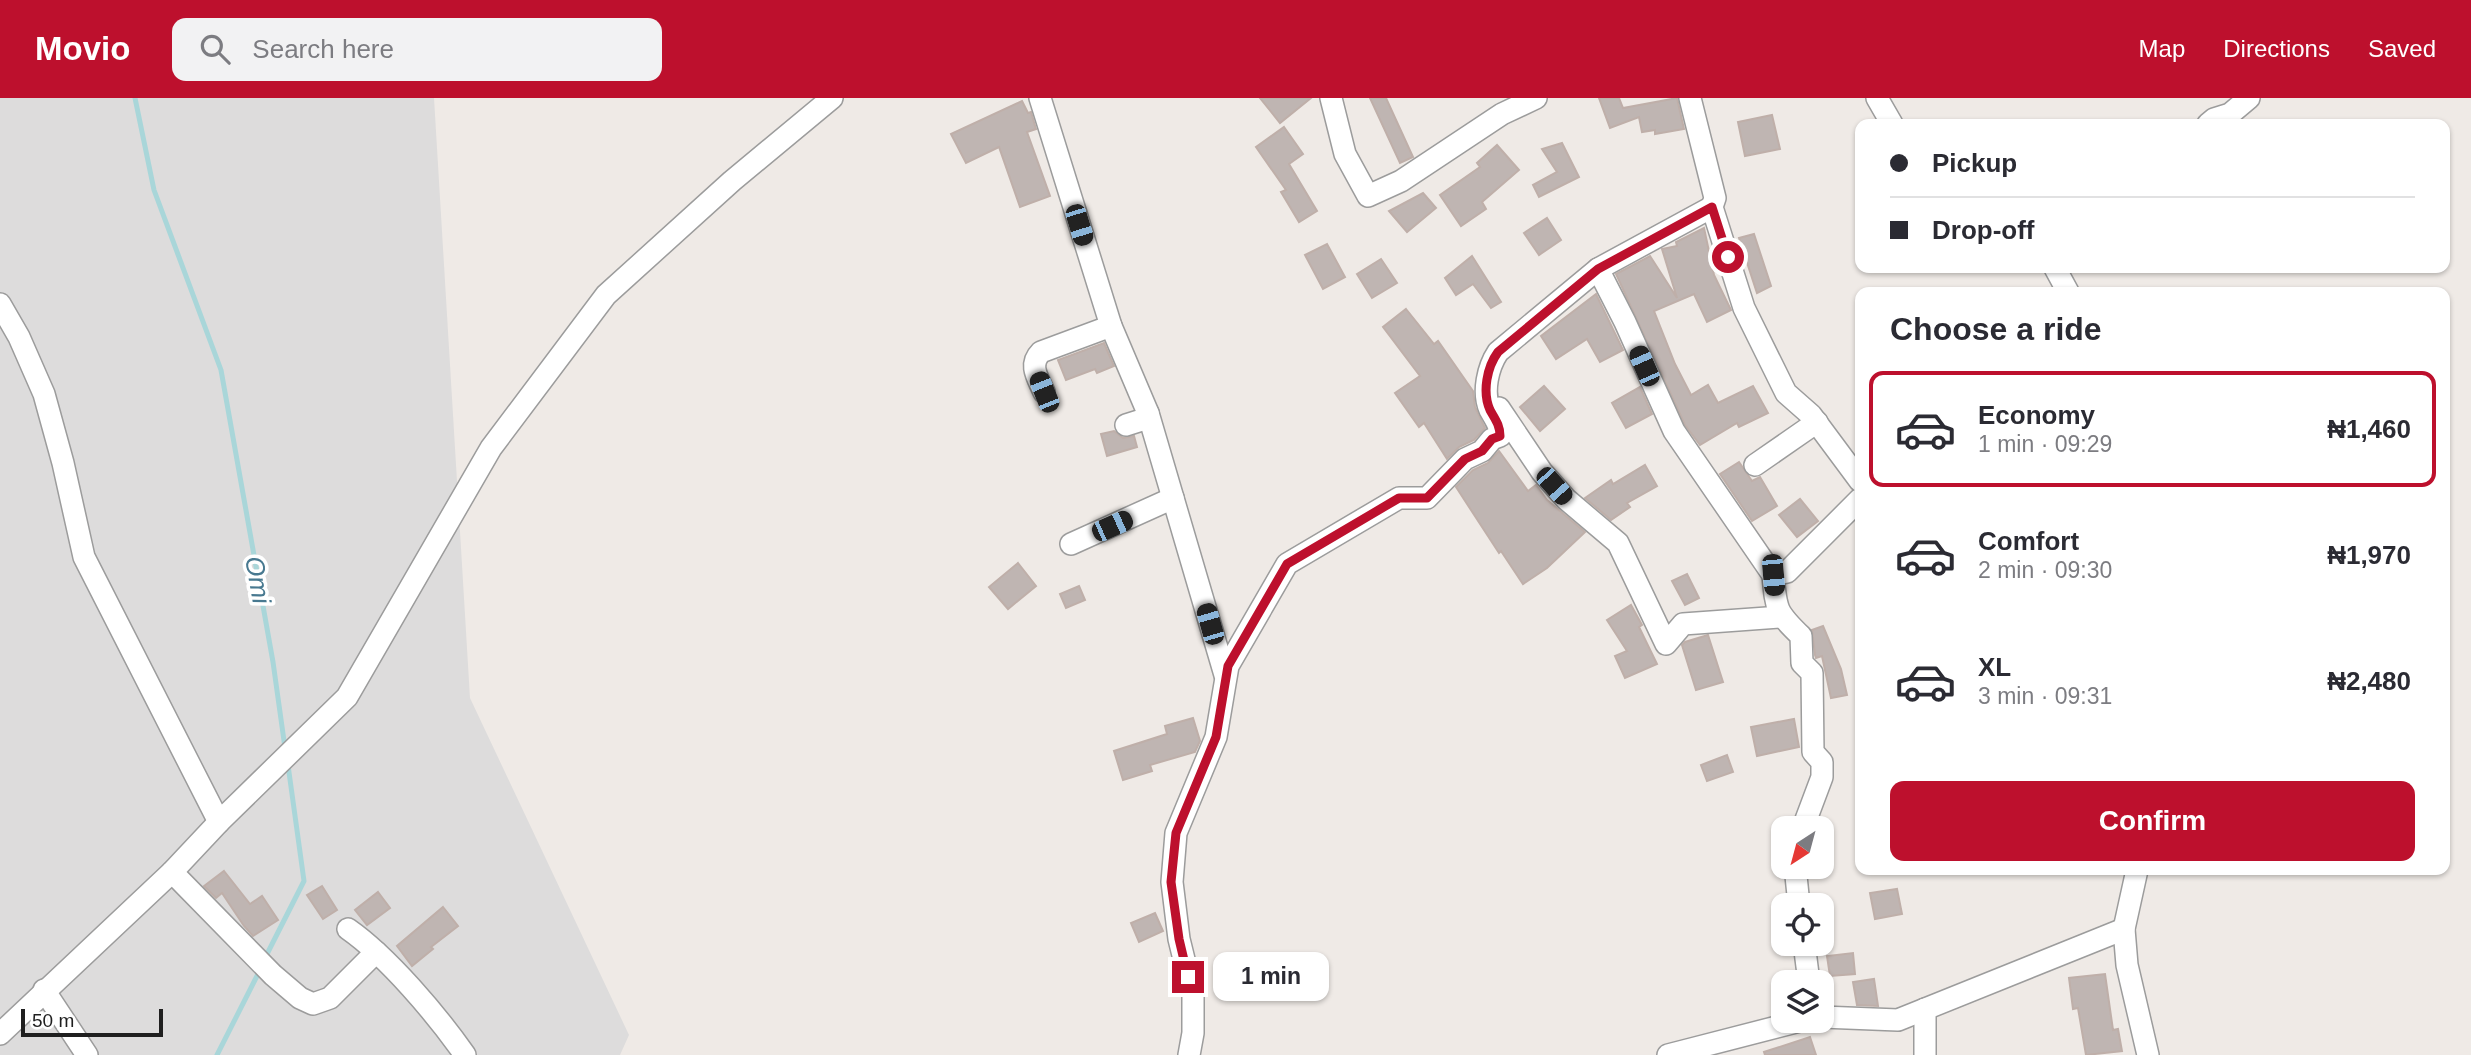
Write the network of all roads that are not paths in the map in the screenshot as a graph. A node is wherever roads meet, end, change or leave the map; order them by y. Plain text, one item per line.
1 (832, 98) edge
2 (1040, 98) edge
3 (1331, 98) edge
4 (1536, 98) edge
5 (1690, 98) edge
6 (1877, 98) edge
7 (2249, 98) edge
8 (1889, 119) edge
9 (2214, 119) edge
10 (1712, 207) junction
11 (1598, 269) junction
12 (0, 304) edge
13 (1111, 326) junction
14 (1044, 392) dead end
15 (1488, 392) junction
16 (1148, 413) junction
17 (1817, 422) junction
18 (1126, 425) dead end
19 (1755, 465) dead end
20 (1855, 474) edge
21 (1173, 498) junction
22 (1855, 504) edge
23 (1071, 544) dead end
24 (1773, 575) junction
25 (1782, 617) junction
26 (1225, 675) junction
27 (1807, 816) edge
28 (219, 822) junction
29 (172, 872) junction
30 (2136, 875) edge
31 (348, 929) dead end
32 (2124, 929) junction
33 (376, 952) junction
34 (44, 990) junction
35 (1925, 1009) junction
36 (1834, 1017) edge
37 (1771, 1028) edge
38 (0, 1034) edge
39 (87, 1055) edge
40 (465, 1055) edge
41 (1189, 1055) edge
42 (1668, 1055) edge
43 (1925, 1055) edge
44 (2148, 1055) edge

1 - 28 street
2 - 13 street
3 - 4 street
5 - 10 street
6 - 8 street
7 - 9 street
10 - 11 street
10 - 17 street
11 - 15 street
11 - 24 street
12 - 28 street
13 - 14 street
13 - 16 street
15 - 25 street
15 - 26 street
16 - 18 street
16 - 21 street
17 - 19 street
17 - 20 street
21 - 23 street
21 - 26 street
22 - 24 street
24 - 25 street
25 - 27 street
26 - 41 street
28 - 29 street
29 - 33 street
29 - 34 street
30 - 32 street
31 - 33 street
32 - 35 street
32 - 44 street
33 - 40 street
34 - 38 street
34 - 39 street
35 - 36 street
35 - 43 street
37 - 42 street

